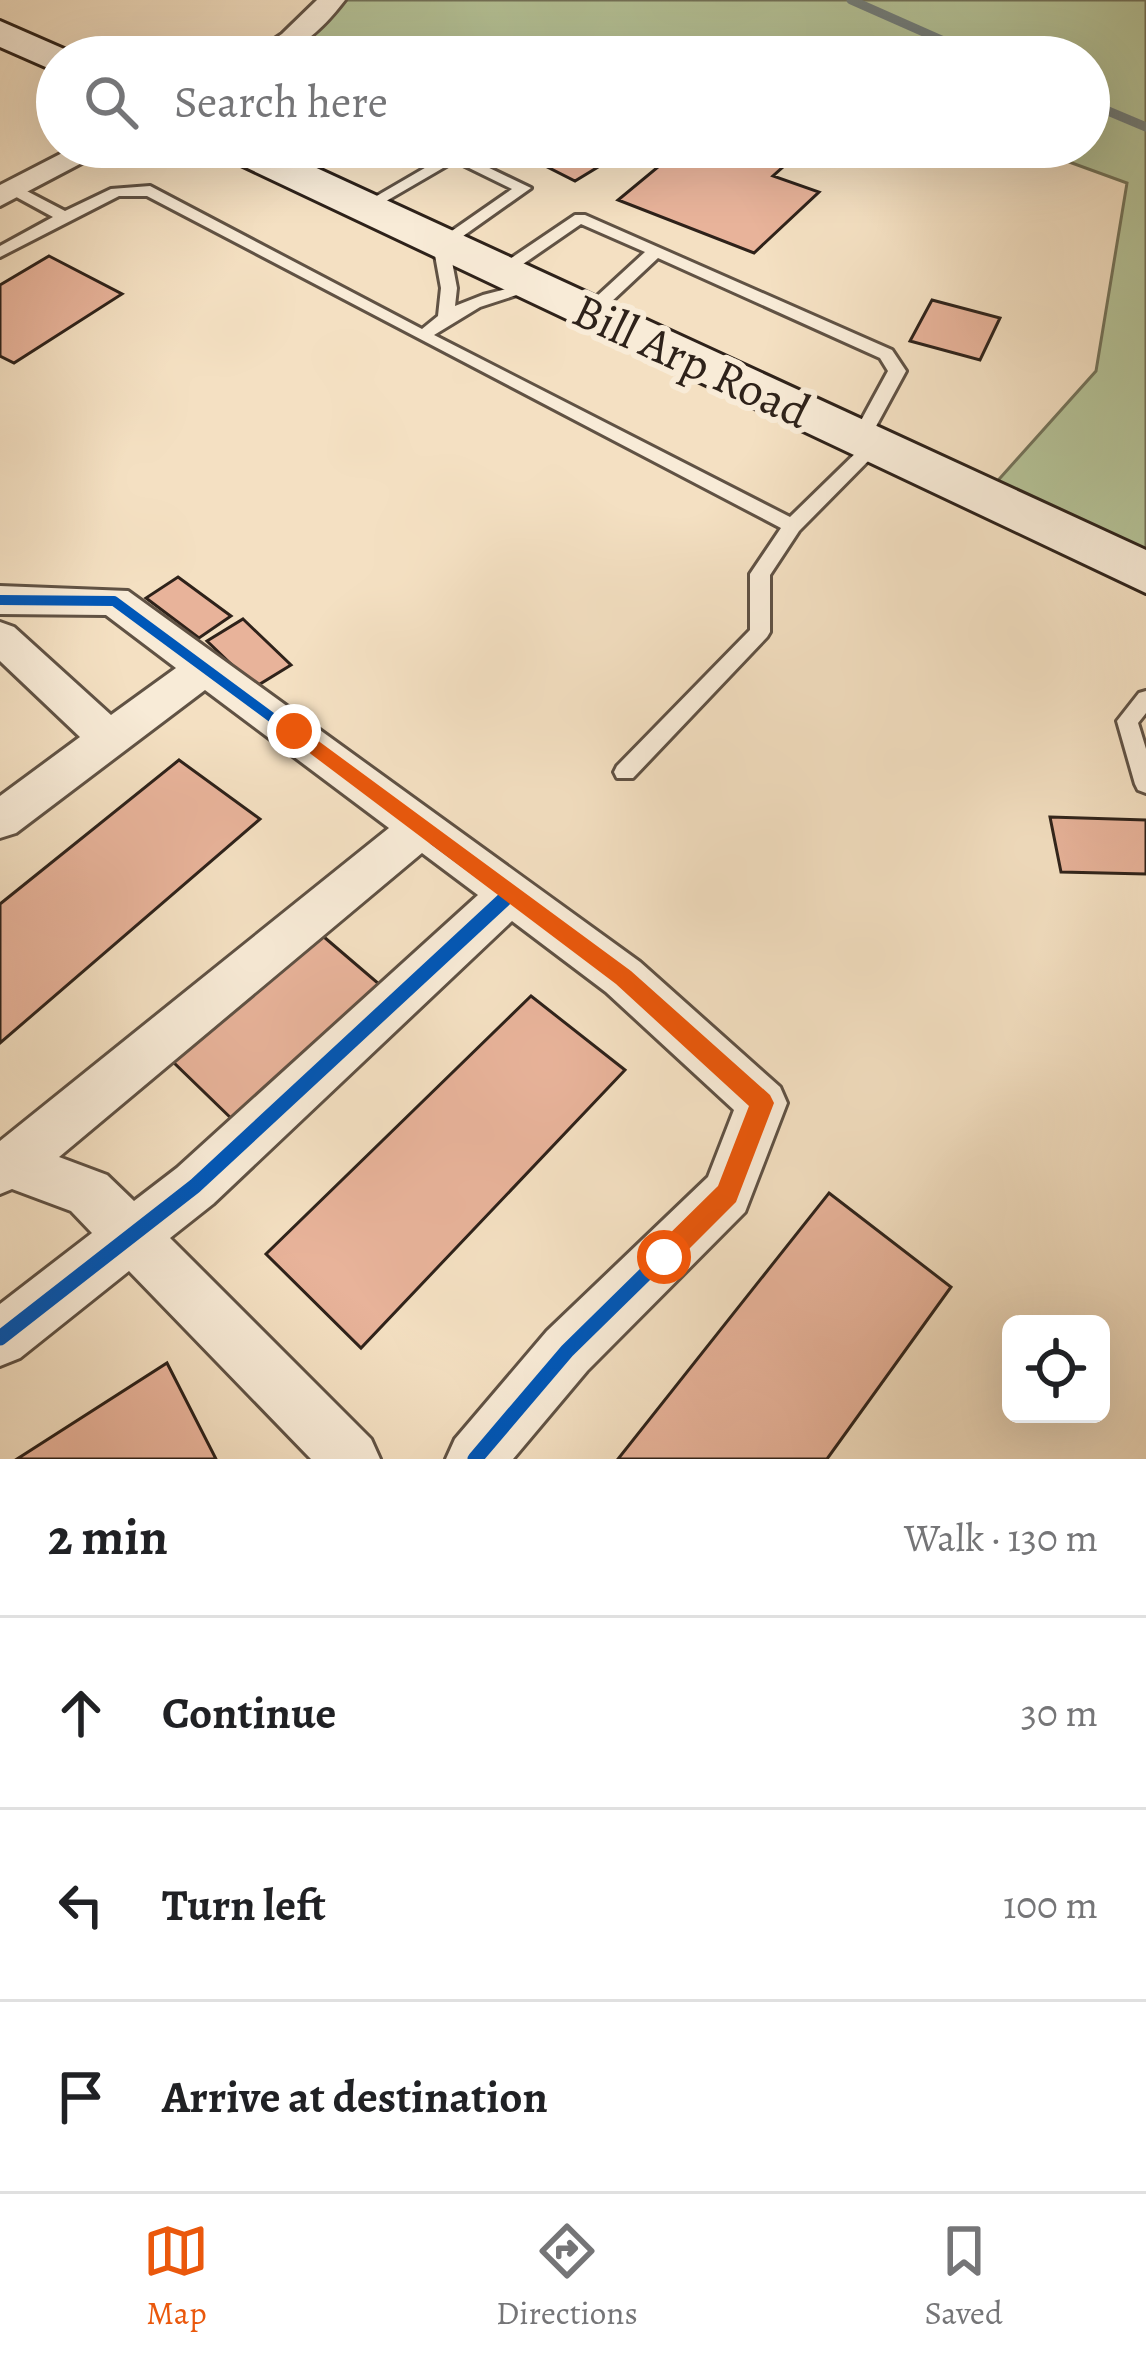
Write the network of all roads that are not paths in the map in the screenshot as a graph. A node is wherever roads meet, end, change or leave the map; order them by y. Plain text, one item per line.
1 (332, 0) edge
2 (0, 32) edge
3 (296, 36) edge
4 (36, 50) edge
5 (57, 168) edge
6 (281, 168) edge
7 (317, 168) edge
8 (422, 168) edge
9 (481, 168) edge
10 (7, 194) edge
11 (345, 199) junction
12 (65, 217) junction
13 (441, 244) junction
14 (656, 251) junction
15 (0, 252) edge
16 (520, 278) junction
17 (589, 313) junction
18 (446, 315) junction
19 (423, 336) junction
20 (867, 442) junction
21 (791, 526) junction
22 (1146, 573) edge
23 (0, 600) edge
24 (0, 637) edge
25 (206, 667) junction
26 (1146, 699) edge
27 (108, 738) junction
28 (625, 772) dead end
29 (1146, 784) edge
30 (2, 816) edge
31 (423, 826) junction
32 (512, 892) junction
33 (6, 1166) edge
34 (131, 1236) junction
35 (0, 1338) edge
36 (350, 1459) edge
37 (475, 1459) edge

1 - 3 street
2 - 4 main road
5 - 10 street
6 - 11 main road, Bill Arp Road
7 - 11 main road
8 - 11 lane
9 - 13 lane
10 - 12 lane
11 - 13 main road, Bill Arp Road
12 - 15 lane
12 - 19 lane
13 - 16 main road, Bill Arp Road
13 - 18 lane
14 - 16 lane
14 - 17 lane
14 - 20 lane
16 - 17 main road, Bill Arp Road
16 - 18 lane
17 - 20 main road, Bill Arp Road
18 - 19 lane
19 - 21 lane
20 - 21 lane
20 - 22 main road, Bill Arp Road
21 - 28 lane
23 - 25 street
24 - 27 street
25 - 27 street
25 - 31 street
26 - 29 lane
27 - 30 street
31 - 32 street
31 - 33 street
32 - 34 street
32 - 37 street
33 - 34 street
34 - 35 street
34 - 36 street

